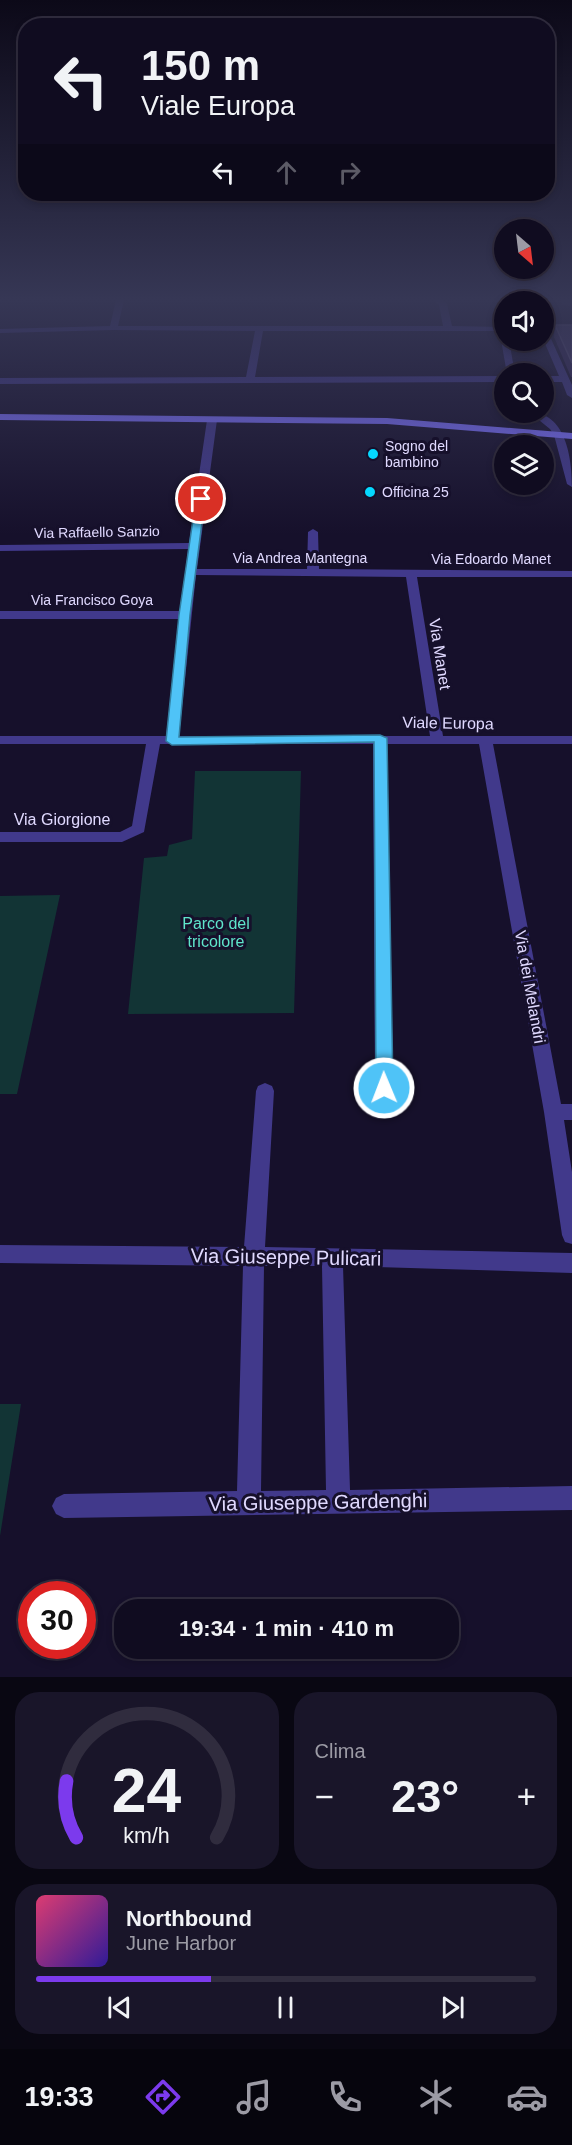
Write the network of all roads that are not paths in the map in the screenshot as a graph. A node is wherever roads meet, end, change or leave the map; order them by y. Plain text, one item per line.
1 (250, 379) joint
2 (494, 379) edge
3 (0, 381) edge
4 (568, 382) edge
5 (572, 395) edge
6 (0, 417) edge
7 (212, 420) junction
8 (548, 423) edge
9 (559, 435) junction
10 (572, 436) edge
11 (572, 484) edge
12 (313, 532) dead end
13 (194, 546) junction
14 (0, 548) edge
15 (190, 572) junction
16 (313, 573) junction
17 (411, 573) junction
18 (572, 574) edge
19 (0, 615) edge
20 (185, 615) junction
21 (380, 738) junction
22 (437, 739) junction
23 (0, 740) edge
24 (154, 740) junction
25 (486, 740) junction
26 (572, 740) edge
27 (172, 741) junction
28 (0, 837) edge
29 (384, 1088) dead end
30 (265, 1091) dead end
31 (562, 1112) edge
32 (572, 1235) edge
33 (0, 1254) edge
34 (254, 1256) junction
35 (332, 1257) junction
36 (572, 1263) edge
37 (572, 1498) edge
38 (338, 1502) junction
39 (249, 1503) junction
40 (64, 1506) dead end

1 - 2 street
1 - 3 street
4 - 5 street
6 - 7 main road
7 - 9 main road
7 - 13 street
8 - 9 street
9 - 10 main road
9 - 11 street
12 - 16 street
13 - 14 street, Via Raffaello Sanzio
13 - 15 street
15 - 16 street, Via Andrea Mantegna
15 - 20 street
16 - 17 street, Via Andrea Mantegna
17 - 18 street, Via Edoardo Manet
17 - 22 street, Via Manet
19 - 20 street, Via Francisco Goya
20 - 27 street
21 - 22 street, Viale Europa
21 - 27 street, Viale Europa
21 - 29 street
22 - 25 street, Viale Europa
23 - 24 street, Viale Europa
24 - 27 street, Viale Europa
24 - 28 street, Via Giorgione
25 - 26 street, Viale Europa
25 - 31 street, Via dei Melandri
30 - 34 street
31 - 32 street, Via dei Melandri
33 - 34 street, Via Giuseppe Pulicari
34 - 35 street, Via Giuseppe Pulicari
34 - 39 street
35 - 36 street, Via Giuseppe Pulicari
35 - 38 street
37 - 38 street, Via Giuseppe Gardenghi
38 - 39 street, Via Giuseppe Gardenghi
39 - 40 street, Via Giuseppe Gardenghi

